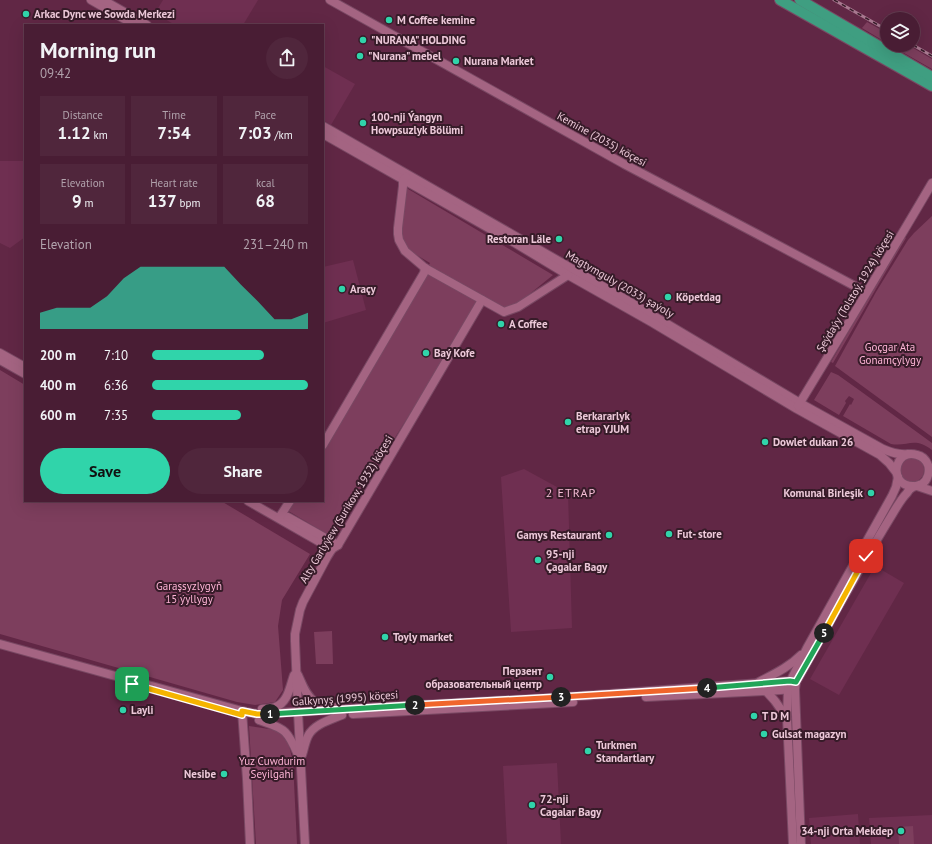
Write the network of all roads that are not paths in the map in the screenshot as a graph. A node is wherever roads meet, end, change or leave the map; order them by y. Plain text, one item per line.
1 (91, 0) edge
2 (103, 0) edge
3 (330, 0) edge
4 (780, 0) edge
5 (800, 0) edge
6 (132, 24) edge
7 (145, 24) edge
8 (932, 77) edge
9 (932, 86) edge
10 (324, 127) edge
11 (324, 135) edge
12 (406, 178) junction
13 (932, 183) edge
14 (425, 268) junction
15 (568, 275) junction
16 (866, 292) junction
17 (482, 300) junction
18 (0, 352) edge
19 (0, 360) edge
20 (24, 366) edge
21 (24, 373) edge
22 (798, 406) junction
23 (324, 443) edge
24 (908, 454) junction
25 (930, 468) edge
26 (897, 475) junction
27 (915, 486) junction
28 (932, 491) edge
29 (250, 502) edge
30 (260, 502) edge
31 (289, 502) edge
32 (280, 516) junction
33 (335, 547) junction
34 (0, 644) edge
35 (0, 647) edge
36 (807, 648) junction
37 (296, 671) junction
38 (755, 684) junction
39 (792, 685) junction
40 (766, 691) junction
41 (240, 712) junction
42 (342, 712) junction
43 (298, 715) junction
44 (787, 718) junction
45 (259, 720) junction
46 (300, 759) junction
47 (250, 844) edge
48 (305, 844) edge
49 (793, 844) edge
50 (801, 844) edge

1 - 6 main road
2 - 7 main road
3 - 16 main road, Kemine (2035) köçesi
4 - 9 highway
5 - 8 highway
10 - 12 main road, Magtymguly (2033) şaýoly
11 - 12 main road, Magtymguly (2033) şaýoly
12 - 14 main road
12 - 15 main road, Magtymguly (2033) şaýoly
12 - 22 main road, Magtymguly (2033) şaýoly
13 - 16 main road, Şeýdaýy (Tolstoý, 1924) köçesi
14 - 17 main road
14 - 23 main road
15 - 17 main road
15 - 22 main road, Magtymguly (2033) şaýoly
16 - 22 main road, Şeýdaýy (Tolstoý, 1924) köçesi
17 - 33 main road, Alty Garlyýew (Surikow, 1932) köçesi
18 - 20 main road
19 - 21 main road
22 - 24 main road, Magtymguly (2033) şaýoly
22 - 26 main road, Magtymguly (2033) şaýoly
24 - 25 main road
24 - 26 main road
25 - 27 main road
26 - 27 main road
26 - 36 main road
27 - 28 main road
27 - 39 main road
29 - 32 main road
30 - 32 main road
31 - 32 main road
32 - 33 main road
33 - 37 main road, Alty Garlyýew (Surikow, 1932) köçesi
34 - 41 main road, Galkynyş (1995) köçesi
35 - 41 main road, Galkynyş (1995) köçesi
36 - 38 main road
36 - 39 main road
37 - 41 main road
37 - 42 main road
37 - 43 main road, Alty Garlyýew (Surikow, 1932) köçesi
38 - 39 main road, Galkynyş (1995) köçesi
38 - 42 main road, Galkynyş (1995) köçesi
39 - 40 main road, Galkynyş (1995) köçesi
39 - 44 main road
39 - 50 main road
40 - 42 main road, Galkynyş (1995) köçesi
40 - 44 main road
41 - 43 main road, Galkynyş (1995) köçesi
41 - 45 main road, Galkynyş (1995) köçesi
41 - 47 main road
42 - 43 main road, Galkynyş (1995) köçesi
42 - 46 main road
43 - 45 main road, Galkynyş (1995) köçesi
43 - 46 main road, Alty Garlyýew (Surikow, 1932) köçesi
44 - 49 main road
45 - 46 main road
46 - 48 main road, Alty Garlyýew (Surikow, 1932) köçesi

